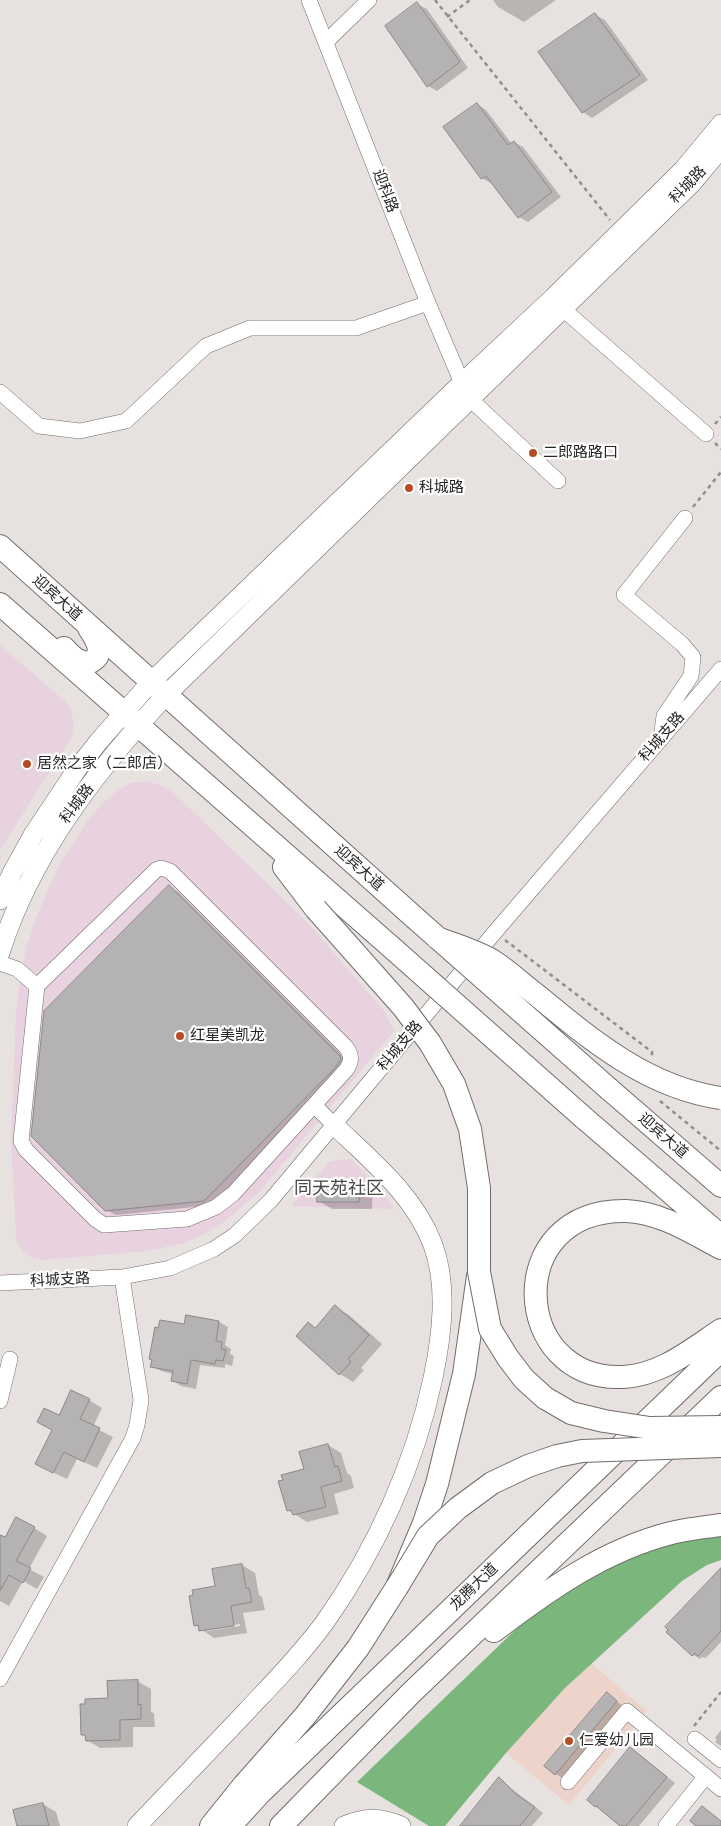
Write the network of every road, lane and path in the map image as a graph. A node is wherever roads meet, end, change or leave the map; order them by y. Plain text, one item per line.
1 (310, 0) edge
2 (369, 0) edge
3 (435, 0) edge
4 (470, 0) edge
5 (447, 17) junction
6 (327, 41) junction
7 (721, 124) edge
8 (721, 148) edge
9 (619, 232) junction
10 (428, 304) junction
11 (563, 309) junction
12 (466, 391) junction
13 (0, 392) edge
14 (706, 434) dead end
15 (721, 472) edge
16 (558, 481) dead end
17 (685, 518) joint
18 (0, 546) edge
19 (0, 595) edge
20 (0, 604) edge
21 (87, 625) junction
22 (721, 669) edge
23 (158, 689) junction
24 (130, 719) junction
25 (661, 738) junction
26 (256, 830) junction
27 (21, 857) junction
28 (0, 873) edge
29 (0, 900) edge
30 (437, 938) junction
31 (0, 953) edge
32 (0, 963) edge
33 (37, 986) junction
34 (721, 1098) edge
35 (314, 1105) junction
36 (335, 1126) junction
37 (721, 1186) edge
38 (721, 1236) edge
39 (721, 1248) edge
40 (479, 1272) junction
41 (122, 1277) junction
42 (0, 1283) edge
43 (721, 1330) edge
44 (721, 1350) edge
45 (10, 1360) dead end
46 (721, 1397) edge
47 (0, 1401) edge
48 (721, 1427) edge
49 (721, 1446) edge
50 (721, 1525) edge
51 (397, 1587) junction
52 (0, 1679) edge
53 (721, 1692) edge
54 (411, 1693) junction
55 (696, 1739) joint
56 (721, 1760) edge
57 (706, 1776) junction
58 (568, 1782) dead end
59 (721, 1788) edge
60 (137, 1826) edge
61 (211, 1826) edge
62 (230, 1826) edge
63 (281, 1826) edge
64 (344, 1826) edge
65 (374, 1826) edge
66 (393, 1826) edge
67 (401, 1826) edge
68 (666, 1826) edge

1 - 6 street, 迎科路
2 - 6 street
3 - 5 path
4 - 5 path
5 - 9 path
6 - 10 street, 迎科路
7 - 9 main road, 科城路
8 - 11 main road, 科城路
9 - 12 main road, 科城路
10 - 12 street, 迎科路
10 - 13 street
11 - 12 main road, 科城路
11 - 14 street
12 - 16 street
12 - 23 main road, 科城路
15 - 17 path
17 - 25 street
18 - 21 highway, 迎宾大道
19 - 21 highway
20 - 24 highway
21 - 23 highway, 迎宾大道
22 - 25 street, 科城支路
23 - 24 main road, 科城路
23 - 30 highway, 迎宾大道, bridge
24 - 26 highway
24 - 27 main road, 科城路
24 - 31 main road, 科城路
25 - 36 street, 科城支路
26 - 38 highway, bridge
26 - 40 highway, bridge
27 - 28 main road
27 - 29 main road, 科城路
30 - 34 highway, bridge
30 - 37 highway, 迎宾大道, bridge
32 - 33 street
33 - 35 street
33 - 35 street
35 - 36 street
36 - 41 street, 科城支路
36 - 60 main road
39 - 43 highway
40 - 48 highway, bridge
40 - 51 highway, bridge
41 - 42 street, 科城支路
41 - 52 street
44 - 62 highway, 龙腾大道
45 - 47 street
46 - 54 highway
49 - 51 highway, bridge
50 - 54 highway
51 - 61 highway
53 - 55 path
54 - 63 highway
55 - 56 street
57 - 58 street
57 - 59 street
57 - 68 street
64 - 67 main road
65 - 66 main road

